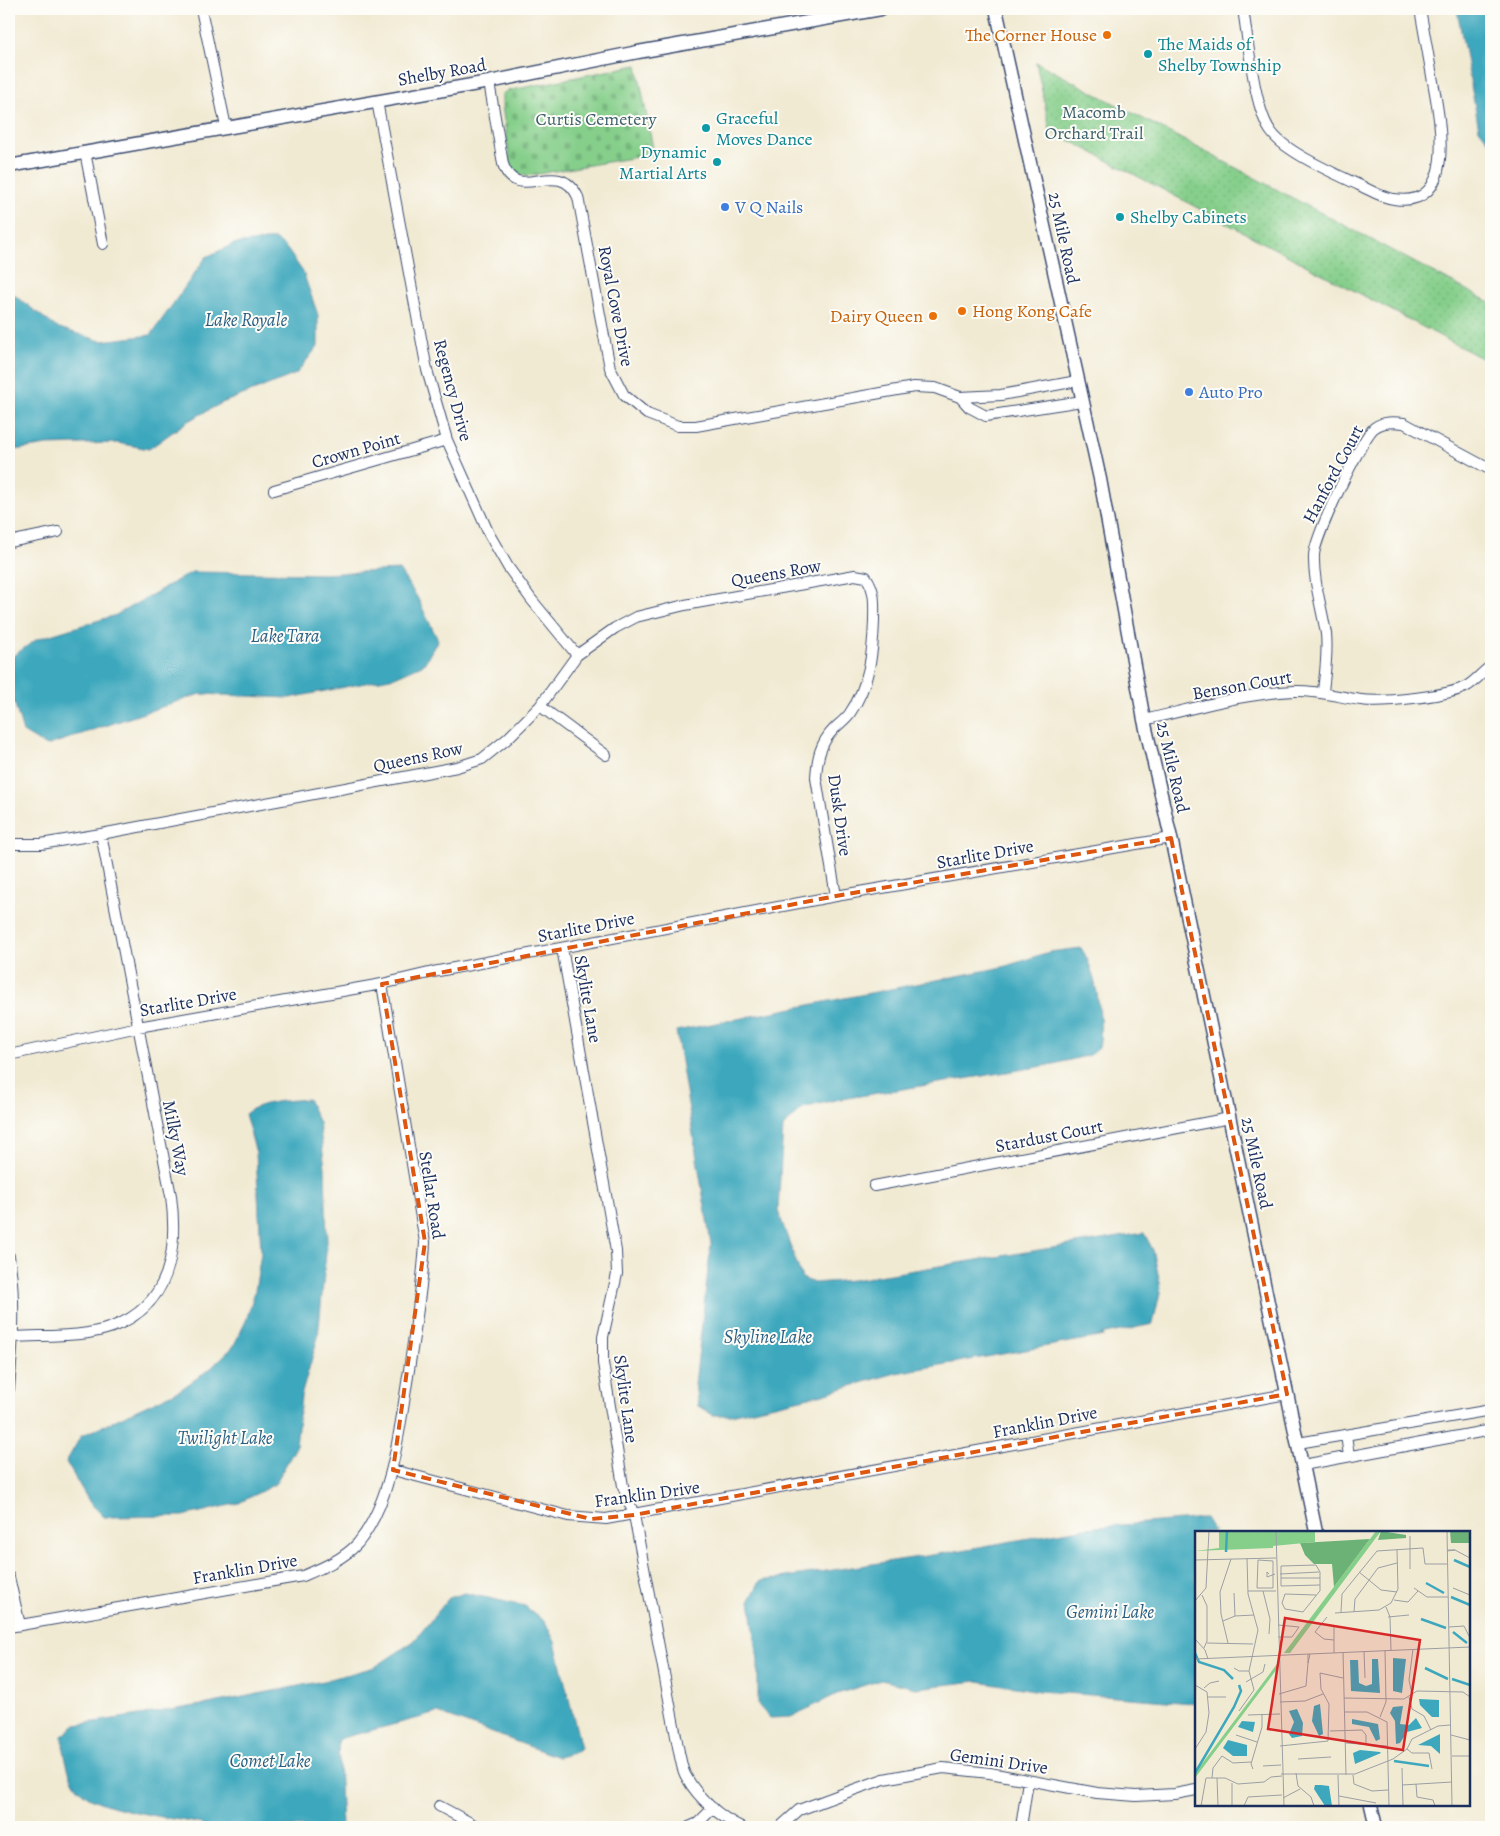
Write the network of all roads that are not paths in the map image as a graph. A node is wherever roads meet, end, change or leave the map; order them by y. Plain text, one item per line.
1 (201, 9) edge
2 (881, 9) edge
3 (996, 9) edge
4 (1243, 9) edge
5 (1420, 9) edge
6 (489, 82) junction
7 (377, 102) junction
8 (226, 127) junction
9 (85, 152) junction
10 (9, 166) edge
11 (102, 244) dead end
12 (1077, 381) junction
13 (960, 397) junction
14 (1082, 401) junction
15 (447, 440) junction
16 (1491, 470) edge
17 (274, 490) dead end
18 (58, 532) dead end
19 (9, 542) edge
20 (866, 577) joint
21 (577, 655) junction
22 (1487, 669) dead end
23 (1323, 691) junction
24 (540, 706) junction
25 (1144, 720) junction
26 (606, 755) dead end
27 (101, 834) junction
28 (1171, 838) junction
29 (9, 844) edge
30 (836, 896) junction
31 (562, 948) junction
32 (382, 984) junction
33 (138, 1027) junction
34 (9, 1055) edge
35 (1230, 1118) junction
36 (874, 1186) dead end
37 (9, 1256) edge
38 (14, 1337) junction
39 (9, 1389) edge
40 (1287, 1394) junction
41 (1491, 1410) edge
42 (1491, 1430) edge
43 (1346, 1436) junction
44 (1298, 1443) junction
45 (1349, 1456) junction
46 (1303, 1465) junction
47 (393, 1470) junction
48 (634, 1515) junction
49 (1316, 1531) edge
50 (9, 1577) edge
51 (20, 1625) junction
52 (9, 1627) edge
53 (1028, 1781) junction
54 (1195, 1790) edge
55 (439, 1806) dead end
56 (1371, 1806) edge
57 (713, 1808) junction
58 (478, 1827) edge
59 (689, 1827) edge
60 (741, 1827) edge
61 (780, 1827) edge
62 (1021, 1827) edge
63 (1376, 1827) edge

1 - 8 street
2 - 6 street, Shelby Road
3 - 12 street, 25 Mile Road
4 - 5 street
6 - 7 street, Shelby Road
6 - 13 street, Royal Cove Drive
7 - 8 street, Shelby Road
7 - 15 street, Regency Drive
8 - 9 street, Shelby Road
9 - 10 street, Shelby Road
9 - 11 street
12 - 13 street, Royal Cove Drive
12 - 14 street, 25 Mile Road
13 - 14 street, Royal Cove Drive
14 - 25 street, 25 Mile Road
15 - 17 street, Crown Point
15 - 21 street, Regency Drive
16 - 23 street, Hanford Court
18 - 19 street
20 - 21 street, Queens Row
20 - 30 street, Dusk Drive
21 - 24 street, Queens Row
22 - 23 street, Benson Court
23 - 25 street, Benson Court
24 - 26 street
24 - 27 street, Queens Row
25 - 28 street, 25 Mile Road
27 - 29 street, Queens Row
27 - 33 street, Milky Way
28 - 30 street, Starlite Drive
28 - 35 street, 25 Mile Road
30 - 31 street, Starlite Drive
31 - 32 street, Starlite Drive
31 - 48 street, Skylite Lane
32 - 33 street, Starlite Drive
32 - 47 street, Stellar Road
33 - 34 street, Starlite Drive
33 - 38 street, Milky Way
35 - 36 street, Stardust Court
35 - 40 street, 25 Mile Road
37 - 38 street
38 - 39 street
40 - 44 street, 25 Mile Road
40 - 48 street, Franklin Drive
41 - 43 street
42 - 45 street
43 - 44 street
43 - 45 street
44 - 46 street, 25 Mile Road
45 - 46 street
46 - 49 street, 25 Mile Road
47 - 48 street, Franklin Drive
47 - 51 street, Franklin Drive
48 - 57 street, Skylite Lane
50 - 51 street
51 - 52 street, Franklin Drive
53 - 54 street, Gemini Drive
53 - 61 street, Gemini Drive
53 - 62 street
55 - 58 street
56 - 63 street
57 - 59 street
57 - 60 street, Skylite Lane

